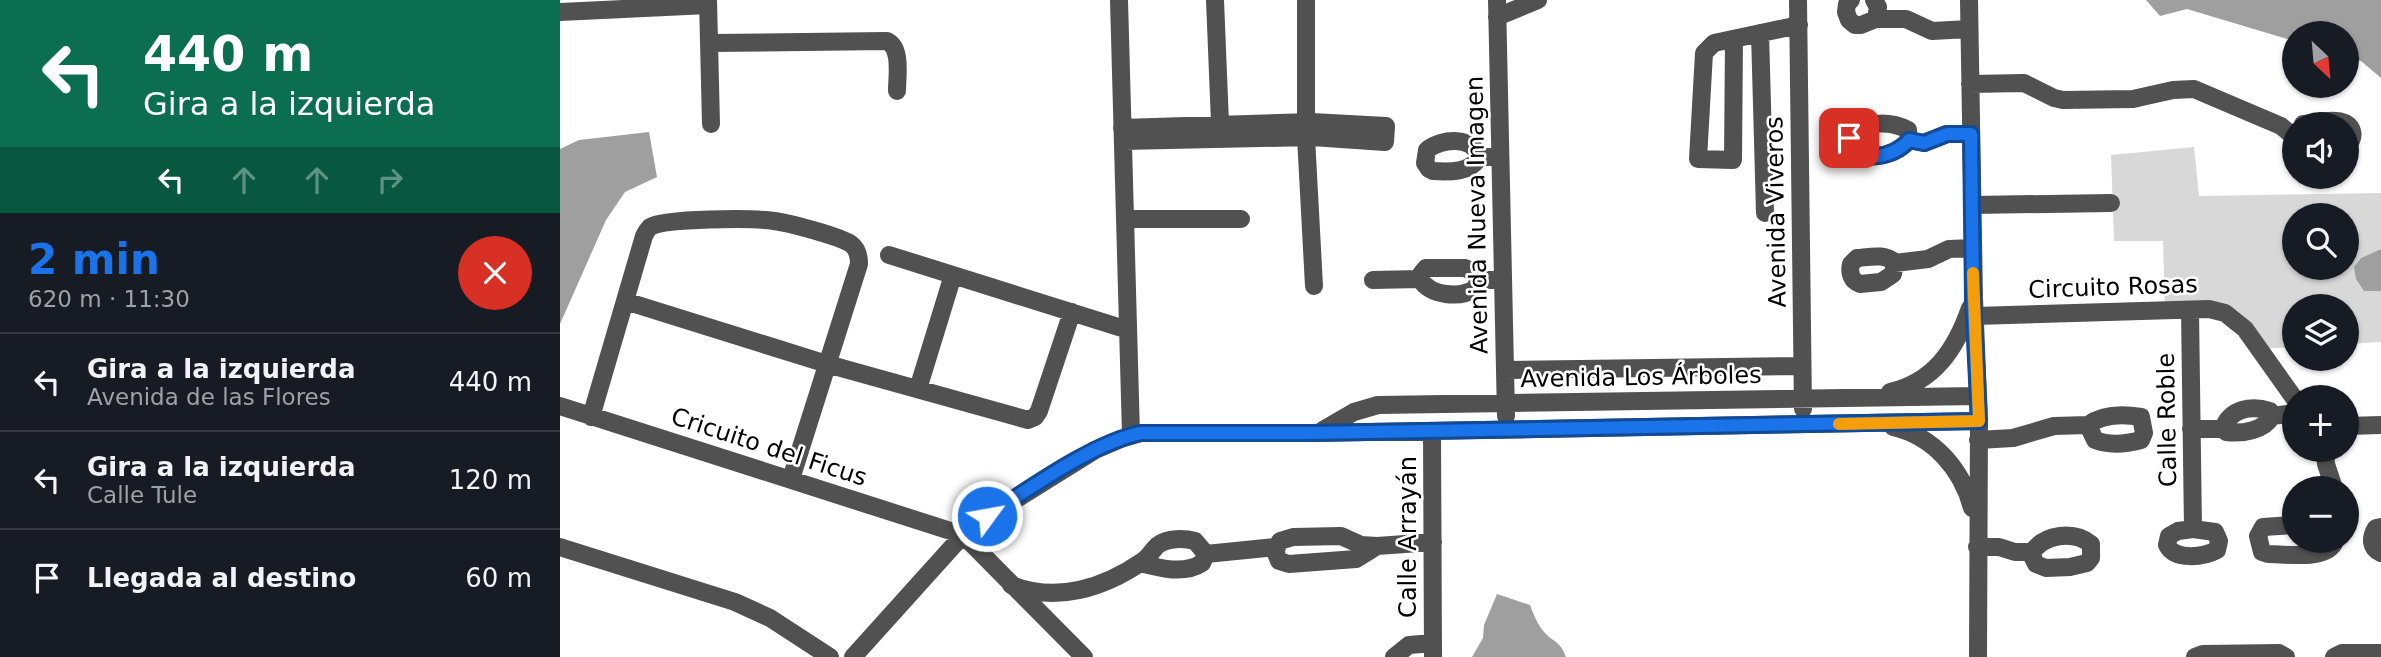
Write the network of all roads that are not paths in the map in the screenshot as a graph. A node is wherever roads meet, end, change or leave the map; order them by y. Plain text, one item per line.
1 (1119, 0) edge
2 (1215, 0) edge
3 (1306, 0) edge
4 (1538, 0) edge
5 (1798, 0) edge
6 (1851, 0) edge
7 (1874, 0) edge
8 (1969, 0) edge
9 (708, 3) edge
10 (1497, 8) edge
11 (560, 12) edge
12 (1875, 19) junction
13 (1798, 25) junction
14 (1969, 29) junction
15 (1760, 33) junction
16 (1734, 39) junction
17 (709, 43) junction
18 (1970, 84) junction
19 (897, 91) dead end
20 (711, 124) dead end
21 (2282, 126) edge
22 (1227, 128) junction
23 (1306, 130) junction
24 (1123, 134) junction
25 (1971, 134) junction
26 (1909, 140) dead end
27 (1479, 157) dead end
28 (1500, 157) junction
29 (2111, 203) dead end
30 (1972, 205) junction
31 (1765, 213) dead end
32 (1125, 219) junction
33 (1241, 219) dead end
34 (1973, 248) junction
35 (888, 255) dead end
36 (1895, 263) dead end
37 (953, 275) junction
38 (1420, 279) junction
39 (1374, 280) dead end
40 (1478, 280) junction
41 (1503, 280) junction
42 (1314, 286) dead end
43 (625, 301) junction
44 (1974, 307) junction
45 (2190, 310) junction
46 (1072, 312) junction
47 (1128, 330) junction
48 (827, 364) junction
49 (1802, 366) junction
50 (1505, 370) junction
51 (2285, 385) edge
52 (918, 388) junction
53 (1978, 396) junction
54 (1848, 398) junction
55 (1802, 399) junction
56 (1723, 400) junction
57 (1506, 404) junction
58 (560, 406) edge
59 (2282, 415) edge
60 (591, 417) junction
61 (1979, 421) junction
62 (1876, 423) junction
63 (1803, 424) junction
64 (2088, 425) dead end
65 (2381, 425) edge
66 (1724, 426) junction
67 (2359, 426) edge
68 (2191, 429) junction
69 (1506, 430) junction
70 (1432, 431) junction
71 (1311, 433) junction
72 (1131, 435) junction
73 (1978, 440) junction
74 (791, 479) junction
75 (2282, 525) edge
76 (2381, 527) edge
77 (2193, 529) dead end
78 (962, 535) junction
79 (1433, 542) junction
80 (1977, 544) junction
81 (1377, 546) junction
82 (560, 547) edge
83 (1276, 547) junction
84 (2324, 553) edge
85 (2381, 553) edge
86 (1206, 554) junction
87 (2031, 554) dead end
88 (1140, 563) junction
89 (1010, 584) junction
90 (1433, 650) edge
91 (2381, 653) edge
92 (831, 657) edge
93 (853, 657) edge
94 (1084, 657) edge
95 (1394, 657) edge
96 (1978, 657) edge
97 (2195, 657) edge
98 (2286, 657) edge
99 (2334, 657) edge

1 - 24 street
2 - 22 street
3 - 23 street
4 - 10 street
5 - 13 street, Avenida Viveros
6 - 12 street
7 - 12 street
8 - 14 street
9 - 11 street
9 - 17 street
10 - 28 street, Avenida Nueva Imagen
12 - 14 street
13 - 15 street
13 - 49 street, Avenida Viveros
14 - 18 street
15 - 16 street
15 - 31 street
16 - 16 street
17 - 19 street
17 - 20 street
18 - 21 street
18 - 25 street
22 - 23 street
22 - 24 street
23 - 42 street
24 - 32 street
25 - 26 street
25 - 30 street
27 - 28 street
28 - 41 street, Avenida Nueva Imagen
29 - 30 street
30 - 34 street
32 - 33 street
32 - 47 street
34 - 36 street
34 - 44 street
35 - 37 street
37 - 46 street
37 - 52 street
38 - 39 street
38 - 40 street
38 - 40 street
40 - 41 street
41 - 50 street, Avenida Nueva Imagen
43 - 48 street
43 - 48 street
43 - 60 street
44 - 45 street, Circuito Rosas
44 - 53 street
44 - 54 street
45 - 51 street, Circuito Rosas
45 - 68 street, Calle Roble
46 - 47 street
46 - 52 street
47 - 72 street
48 - 52 street
48 - 74 street
49 - 50 street
49 - 55 street, Avenida Viveros
50 - 57 street, Avenida Nueva Imagen
53 - 54 street, Avenida Los Árboles
53 - 61 street
54 - 55 street, Avenida Los Árboles
55 - 56 street, Avenida Los Árboles
55 - 63 street, Avenida Viveros
56 - 57 street, Avenida Los Árboles
56 - 66 street
57 - 69 street, Avenida Nueva Imagen
57 - 71 street, Avenida Los Árboles
58 - 60 street, Cricuito del Ficus
59 - 68 street
60 - 74 street, Cricuito del Ficus
61 - 62 street, Avenida Los Árboles
61 - 73 street
62 - 63 street, Avenida Los Árboles
62 - 80 street
63 - 66 street, Avenida Los Árboles
64 - 73 street
65 - 67 street
66 - 69 street, Avenida Los Árboles
68 - 77 street, Calle Roble
69 - 70 street, Avenida Los Árboles
70 - 71 street, Avenida Los Árboles
70 - 79 street, Calle Arrayán
71 - 72 street, Avenida Los Árboles
72 - 78 street, Avenida Los Árboles
73 - 80 street
74 - 78 street, Cricuito del Ficus
75 - 84 street
76 - 85 street
78 - 89 street
78 - 93 street, Avenida Los Árboles
79 - 81 street
79 - 90 street, Calle Arrayán
80 - 87 street
80 - 96 street
81 - 83 street
81 - 83 street
82 - 92 street
83 - 86 street
86 - 88 street
86 - 88 street
88 - 89 street
89 - 94 street
90 - 95 street, Calle Arrayán
91 - 99 street
97 - 98 street

